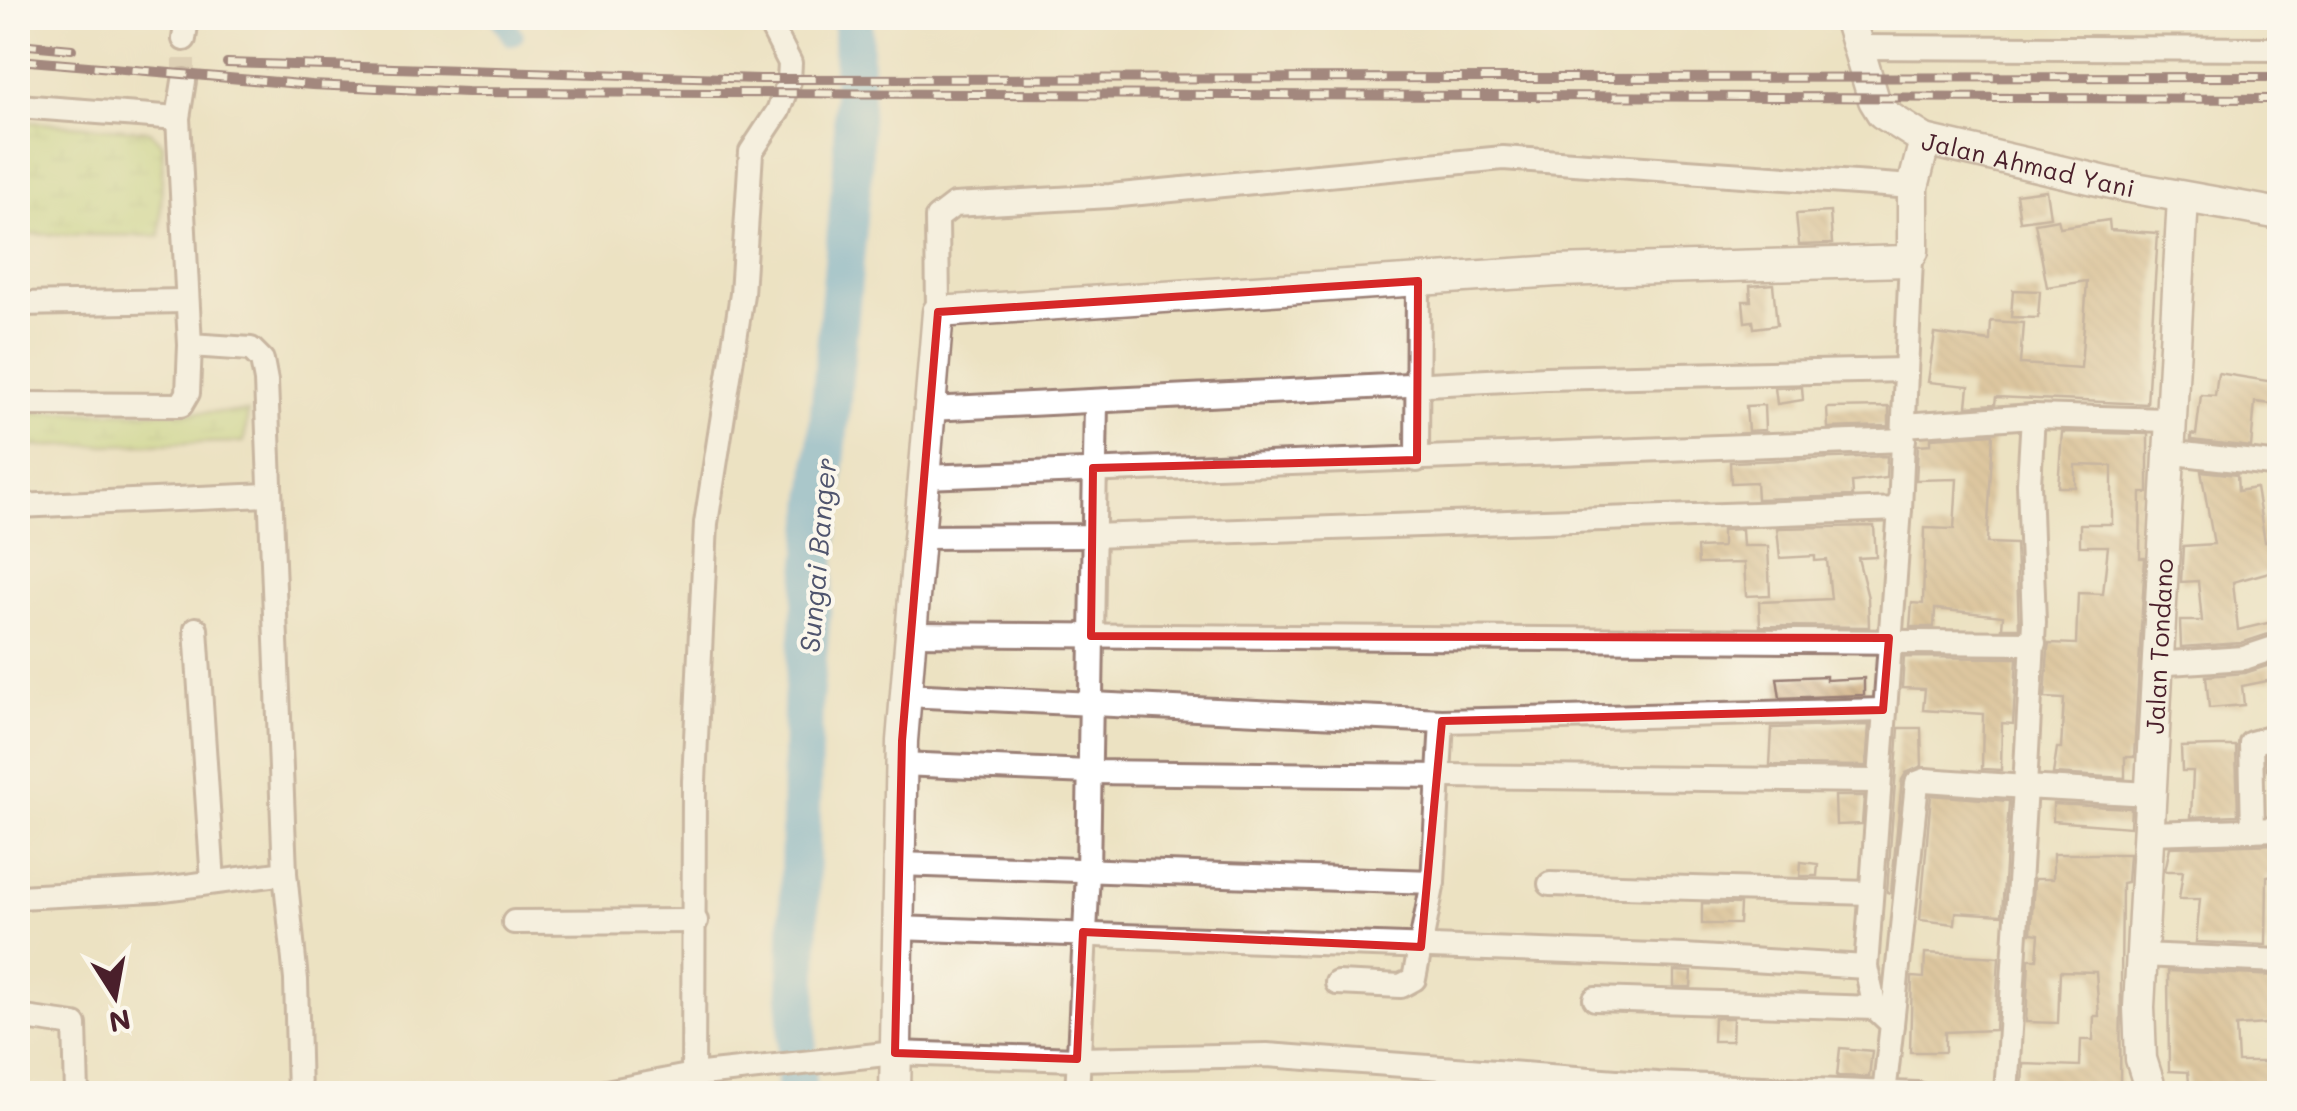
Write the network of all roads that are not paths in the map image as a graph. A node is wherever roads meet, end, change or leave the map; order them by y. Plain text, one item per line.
1 (767, 18) edge
2 (1852, 32) edge
3 (2280, 49) edge
4 (184, 80) tunnel mouth
5 (18, 106) edge
6 (178, 118) junction
7 (1918, 163) junction
8 (2184, 198) junction
9 (2280, 214) edge
10 (1911, 259) junction
11 (1418, 281) junction
12 (184, 301) junction
13 (18, 304) edge
14 (938, 312) junction
15 (190, 345) junction
16 (1905, 370) junction
17 (1420, 386) junction
18 (1096, 402) junction
19 (18, 404) edge
20 (930, 409) junction
21 (2032, 416) junction
22 (2168, 420) junction
23 (1904, 433) junction
24 (2166, 452) junction
25 (1416, 460) junction
26 (2280, 465) edge
27 (1094, 468) junction
28 (924, 476) junction
29 (269, 495) junction
30 (18, 506) edge
31 (1900, 510) junction
32 (1091, 536) junction
33 (920, 537) junction
34 (196, 630) dead end
35 (911, 634) junction
36 (1091, 636) junction
37 (1889, 638) junction
38 (2034, 642) junction
39 (2280, 646) edge
40 (2154, 664) junction
41 (906, 695) junction
42 (1088, 702) junction
43 (1883, 710) junction
44 (1442, 721) junction
45 (2280, 735) edge
46 (901, 764) junction
47 (1089, 772) junction
48 (1437, 775) junction
49 (1876, 780) junction
50 (2024, 787) junction
51 (2150, 794) junction
52 (2280, 829) edge
53 (2253, 830) junction
54 (2149, 833) junction
55 (899, 864) junction
56 (285, 872) junction
57 (1088, 872) junction
58 (214, 882) junction
59 (1433, 882) junction
60 (1550, 884) dead end
61 (1870, 893) junction
62 (18, 897) edge
63 (696, 921) junction
64 (514, 922) dead end
65 (898, 928) junction
66 (1083, 932) junction
67 (1422, 947) junction
68 (2142, 955) junction
69 (2280, 961) edge
70 (1866, 967) junction
71 (1337, 982) dead end
72 (1595, 999) dead end
73 (1884, 1016) junction
74 (18, 1018) edge
75 (887, 1054) junction
76 (1077, 1059) junction
77 (696, 1081) edge
78 (1884, 1092) edge
79 (76, 1094) edge
80 (299, 1094) edge
81 (596, 1094) edge
82 (895, 1094) edge
83 (1076, 1094) edge
84 (1918, 1094) edge
85 (2006, 1094) edge
86 (2152, 1094) edge

1 - 63 street
2 - 3 street
2 - 7 street, Jalan Ahmad Yani
4 - 6 street
5 - 6 street
6 - 12 street
7 - 8 street, Jalan Ahmad Yani
7 - 10 street
7 - 14 street
8 - 9 street, Jalan Ahmad Yani
8 - 22 street, Jalan Tondano
10 - 11 street
10 - 16 street
11 - 14 street
11 - 17 street
12 - 13 street
12 - 15 street
14 - 20 street
15 - 19 street
15 - 29 street
16 - 17 street
16 - 23 street
17 - 18 street
17 - 25 street
18 - 20 street
18 - 27 street
20 - 28 street
21 - 22 street
21 - 23 street
21 - 38 street
22 - 24 street, Jalan Tondano
23 - 25 street
23 - 31 street
24 - 26 street
24 - 40 street, Jalan Tondano
25 - 27 street
27 - 28 street
27 - 32 street
28 - 33 street
29 - 30 street
29 - 56 street
31 - 32 street
31 - 37 street
32 - 33 street
32 - 36 street
33 - 35 street
34 - 58 street
35 - 36 street
35 - 41 street
36 - 37 street
36 - 42 street
37 - 38 street
37 - 43 street
38 - 50 street
39 - 40 street
40 - 51 street, Jalan Tondano
41 - 42 street
41 - 46 street
42 - 44 street
42 - 47 street
43 - 44 street
43 - 49 street
44 - 48 street
45 - 53 street
46 - 47 street
46 - 55 street
47 - 48 street
47 - 57 street
48 - 49 street
48 - 59 street
49 - 61 street
50 - 51 street
50 - 73 street
50 - 85 street
51 - 54 street, Jalan Tondano
52 - 53 street
53 - 54 street
54 - 68 street, Jalan Tondano
55 - 57 street
55 - 65 street
56 - 58 street
56 - 80 street
57 - 59 street
57 - 66 street
58 - 62 street
59 - 67 street
60 - 61 street
61 - 70 street
63 - 64 street
63 - 77 street
65 - 66 street
65 - 75 street
66 - 67 street
66 - 76 street
67 - 70 street
67 - 71 street
68 - 69 street
68 - 86 street, Jalan Tondano
70 - 73 street
72 - 73 street
73 - 78 street
74 - 79 street
75 - 76 street
75 - 77 street
75 - 82 street
76 - 78 street
76 - 83 street
77 - 81 street
78 - 84 street

